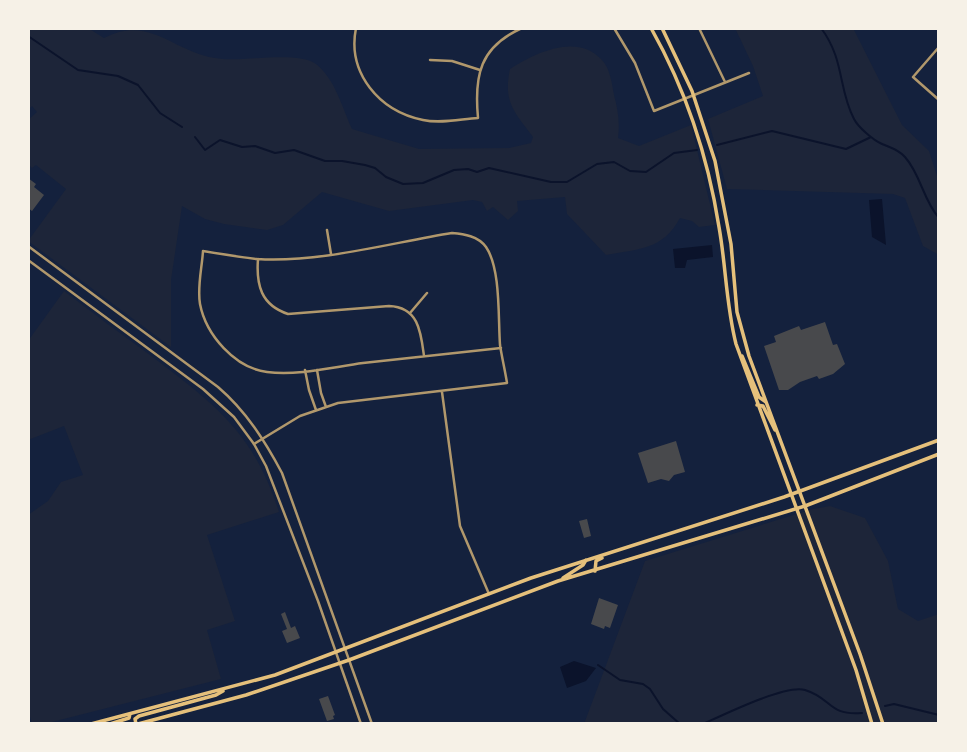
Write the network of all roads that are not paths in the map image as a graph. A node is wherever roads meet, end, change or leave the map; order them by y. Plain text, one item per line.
1 (356, 28) edge
2 (519, 28) edge
3 (614, 28) edge
4 (651, 28) edge
5 (662, 28) edge
6 (699, 28) edge
7 (939, 47) edge
8 (430, 60) dead end
9 (480, 70) junction
10 (749, 73) dead end
11 (725, 82) junction
12 (693, 95) junction
13 (685, 98) junction
14 (939, 100) edge
15 (327, 230) dead end
16 (28, 246) edge
17 (331, 254) junction
18 (258, 259) junction
19 (28, 260) edge
20 (427, 293) dead end
21 (410, 313) junction
22 (501, 348) junction
23 (737, 349) junction
24 (424, 356) junction
25 (317, 369) junction
26 (305, 370) junction
27 (442, 392) junction
28 (766, 402) junction
29 (757, 405) junction
30 (326, 407) junction
31 (316, 410) junction
32 (778, 434) junction
33 (264, 439) junction
34 (939, 440) edge
35 (254, 444) junction
36 (939, 454) edge
37 (800, 491) junction
38 (792, 495) junction
39 (805, 506) junction
40 (796, 508) junction
41 (606, 554) junction
42 (586, 560) junction
43 (595, 571) junction
44 (558, 581) junction
45 (489, 594) junction
46 (345, 648) junction
47 (337, 652) junction
48 (349, 660) junction
49 (340, 663) junction
50 (232, 687) junction
51 (130, 714) junction
52 (91, 724) edge
53 (110, 724) edge
54 (137, 724) edge
55 (361, 724) edge
56 (372, 724) edge
57 (872, 724) edge
58 (883, 724) edge

1 - 9 street
2 - 9 street
3 - 13 street
4 - 13 main road
5 - 12 main road
6 - 11 street
7 - 14 street
8 - 9 street
10 - 11 street
11 - 12 street
12 - 13 street
12 - 28 main road
13 - 23 main road
15 - 17 street
16 - 33 street
17 - 18 street
17 - 22 street
18 - 21 street
18 - 26 street
19 - 35 street
20 - 21 street
21 - 24 street
22 - 24 street
22 - 27 street
23 - 28 main road
23 - 29 main road
24 - 25 street
25 - 26 street
25 - 30 street
26 - 31 street
27 - 30 street
27 - 45 street
28 - 32 main road
29 - 32 main road
29 - 38 main road
30 - 31 street
31 - 33 street
32 - 37 main road
33 - 35 street
33 - 46 street
34 - 37 main road
35 - 47 street
36 - 39 main road
37 - 38 main road
37 - 39 main road
38 - 40 main road
38 - 41 main road
39 - 40 main road
39 - 58 main road
40 - 43 main road
40 - 57 main road
41 - 42 main road
41 - 43 main road
42 - 44 main road
42 - 45 main road
43 - 44 main road
44 - 48 main road
45 - 46 main road
46 - 47 main road
46 - 48 street
47 - 49 street
47 - 50 main road
48 - 49 main road
48 - 56 street
49 - 54 main road
49 - 55 street
50 - 51 main road
50 - 54 main road
51 - 52 main road
51 - 53 main road

